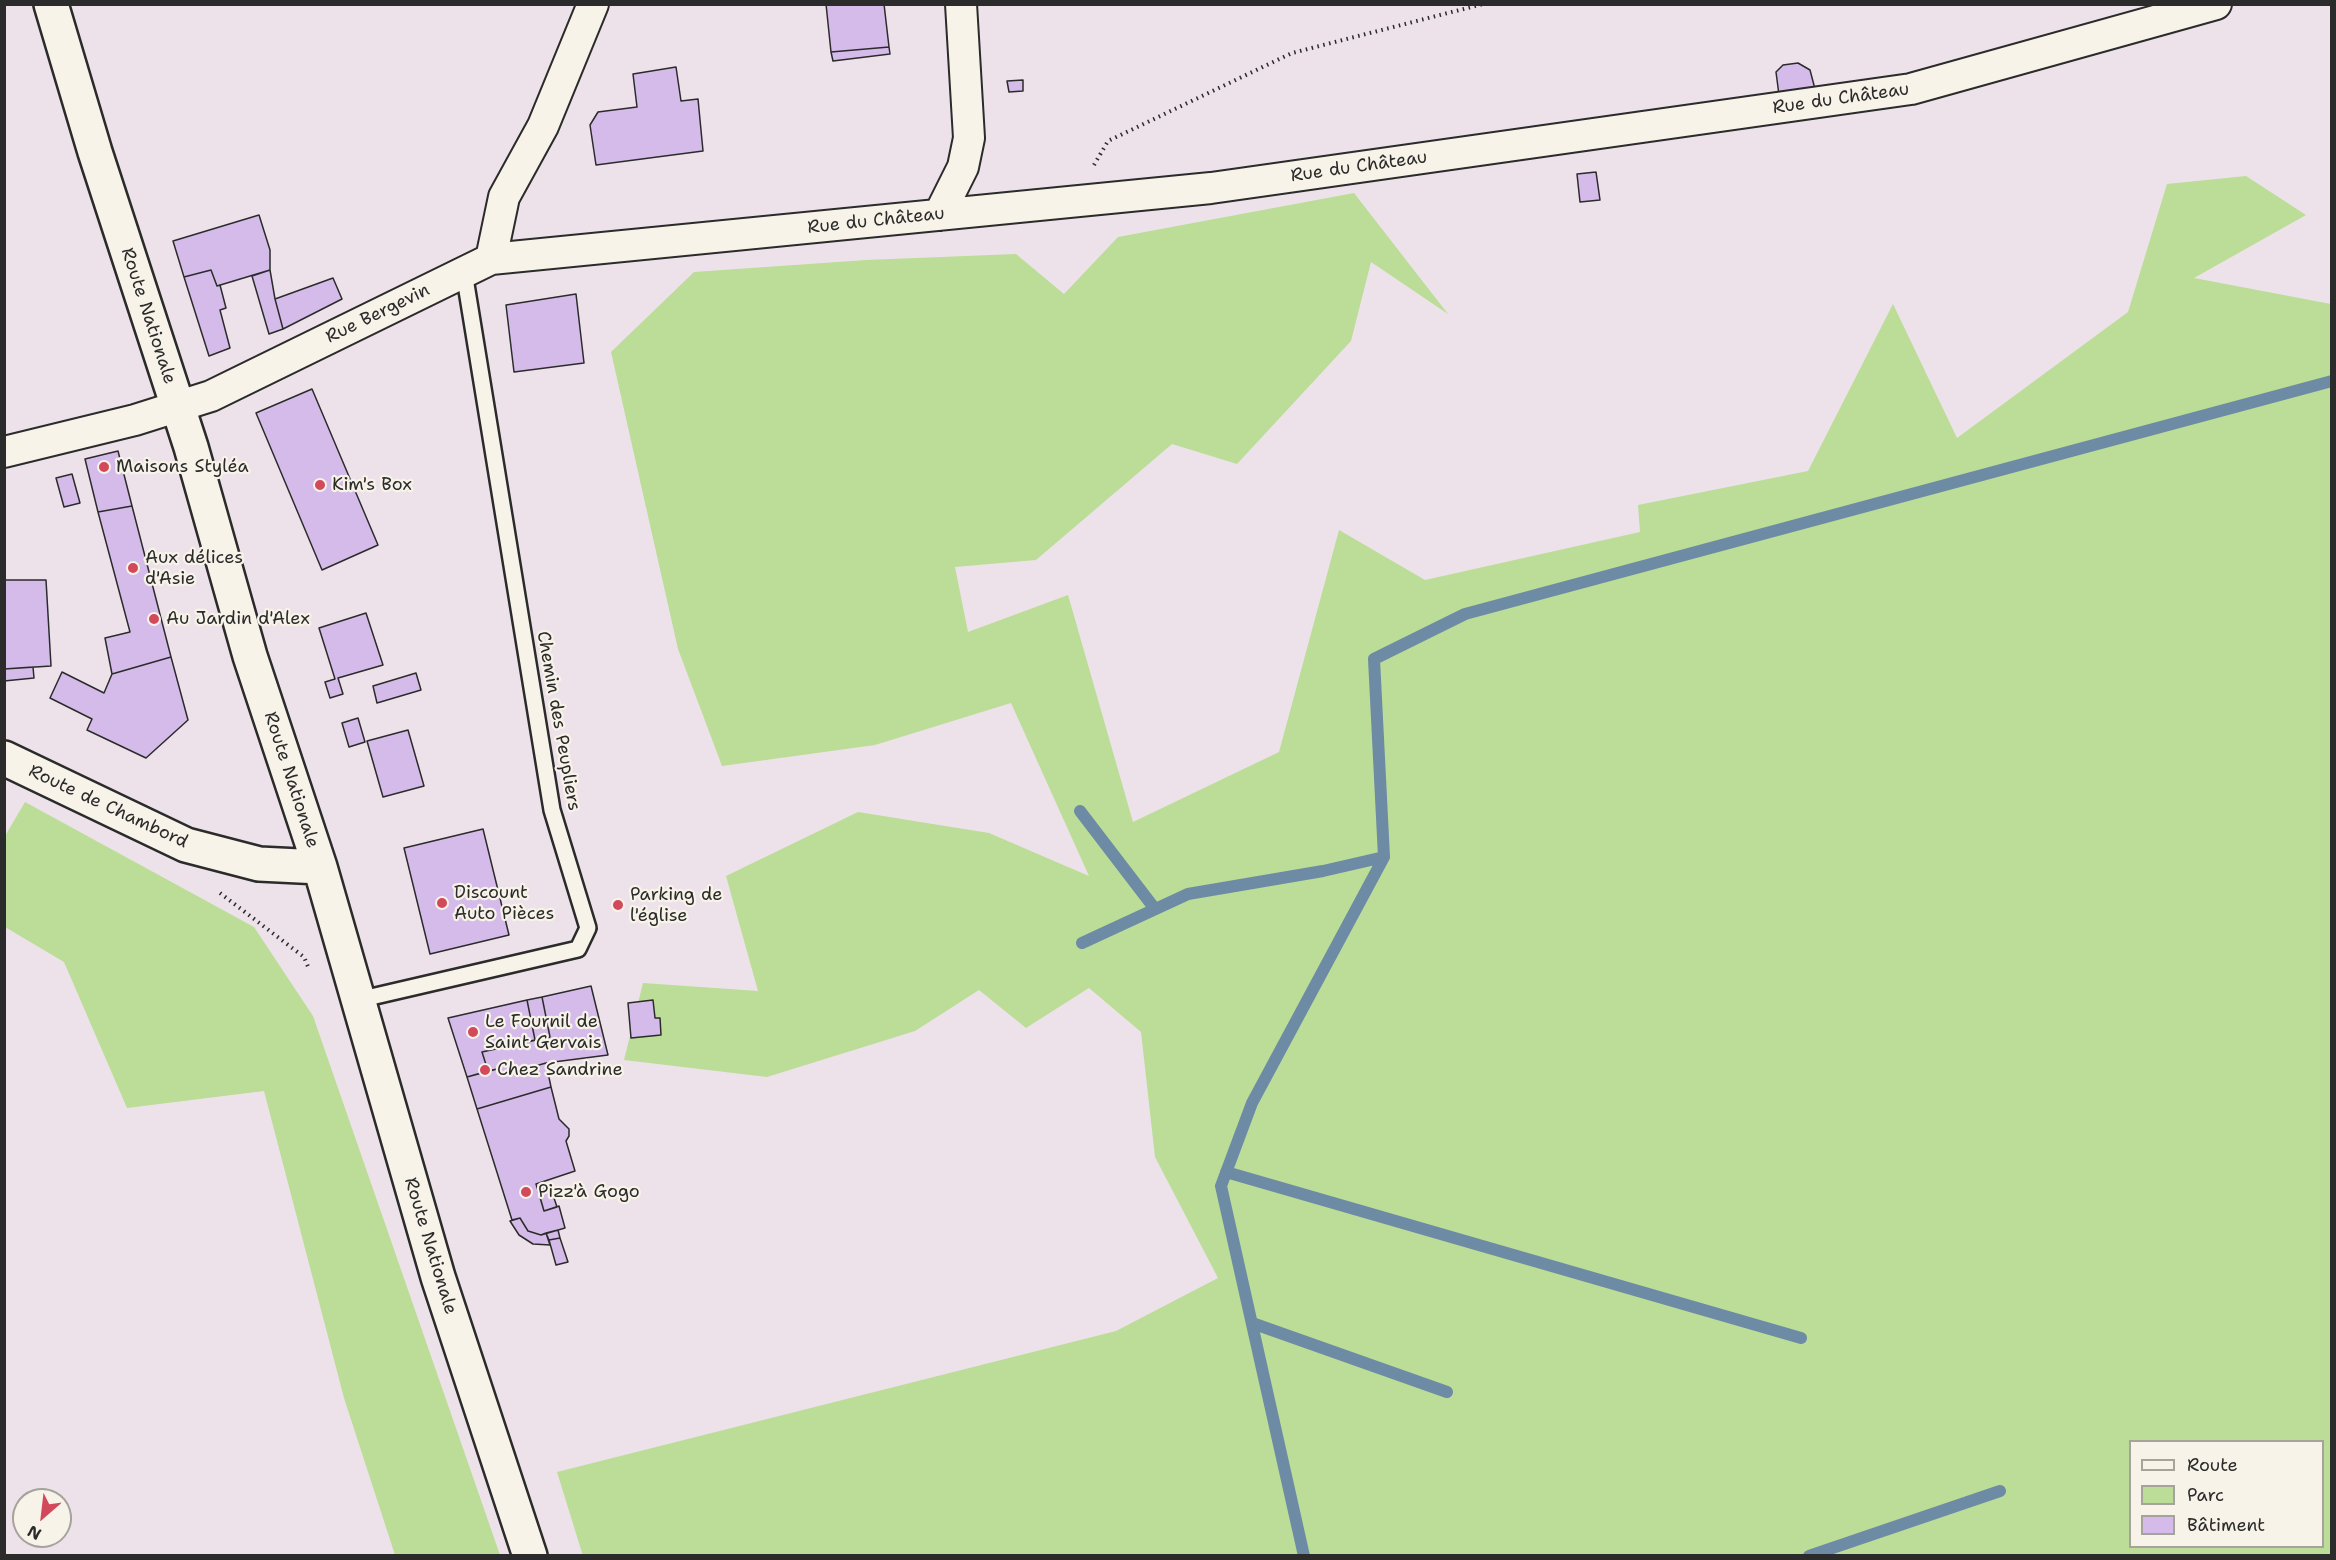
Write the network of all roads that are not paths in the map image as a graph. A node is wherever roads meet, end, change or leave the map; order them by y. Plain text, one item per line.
1 (51, 4) edge
2 (593, 4) edge
3 (961, 4) edge
4 (2216, 4) edge
5 (939, 215) junction
6 (491, 259) junction
7 (464, 272) junction
8 (178, 408) junction
9 (4, 452) edge
10 (4, 758) edge
11 (320, 867) junction
12 (358, 1000) junction
13 (530, 1556) edge

1 - 8 main road, Route Nationale
2 - 6 street
3 - 5 street
4 - 5 street, Rue du Château
5 - 6 street, Rue du Château
6 - 7 street, Rue Bergevin
7 - 8 street, Rue Bergevin
7 - 12 lane, Chemin des Peupliers
8 - 9 street, Rue Bergevin
8 - 11 main road, Route Nationale
10 - 11 main road, Route de Chambord
11 - 12 main road, Route Nationale
12 - 13 main road, Route Nationale

